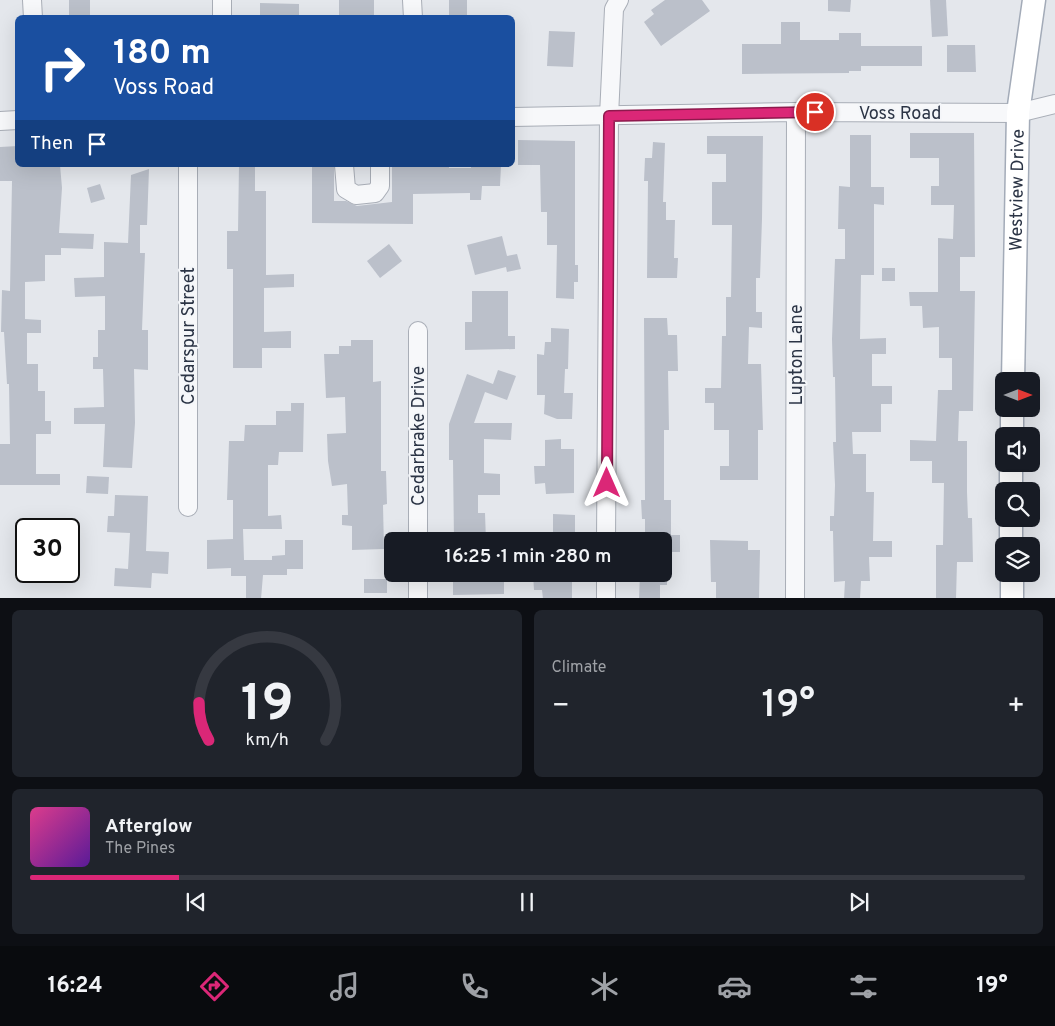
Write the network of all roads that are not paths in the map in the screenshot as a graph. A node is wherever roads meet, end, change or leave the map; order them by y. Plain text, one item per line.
1 (32, 0) edge
2 (222, 0) edge
3 (412, 0) edge
4 (619, 0) edge
5 (1034, 0) edge
6 (33, 15) edge
7 (222, 15) edge
8 (413, 15) edge
9 (1055, 104) edge
10 (796, 112) junction
11 (1018, 113) junction
12 (609, 116) junction
13 (515, 117) edge
14 (15, 120) edge
15 (0, 121) edge
16 (188, 167) edge
17 (344, 167) edge
18 (380, 167) edge
19 (418, 331) dead end
20 (1013, 372) edge
21 (188, 508) dead end
22 (418, 532) edge
23 (606, 532) edge
24 (418, 582) edge
25 (606, 582) edge
26 (1012, 582) edge
27 (418, 598) edge
28 (606, 598) edge
29 (795, 598) edge
30 (1012, 598) edge

1 - 6 street
2 - 7 street
3 - 8 street
4 - 12 street
5 - 11 main road, Westview Drive
9 - 11 street, Voss Road
10 - 11 street, Voss Road
10 - 12 street, Voss Road
10 - 29 street, Lupton Lane
11 - 20 main road, Westview Drive
12 - 13 street, Voss Road
12 - 23 street
14 - 15 street
16 - 21 street, Cedarspur Street
17 - 18 street
19 - 22 street, Cedarbrake Drive
24 - 27 street
25 - 28 street
26 - 30 main road

